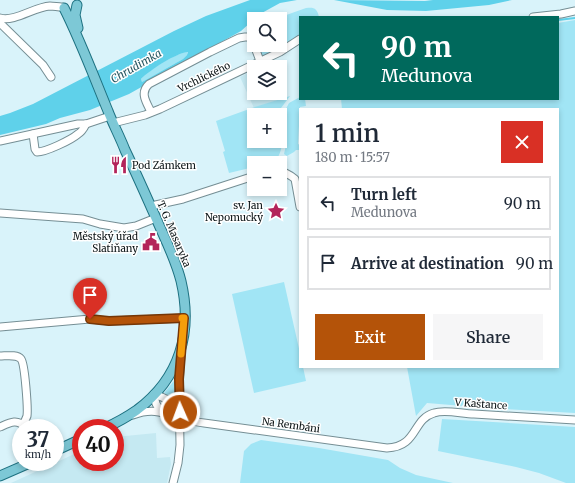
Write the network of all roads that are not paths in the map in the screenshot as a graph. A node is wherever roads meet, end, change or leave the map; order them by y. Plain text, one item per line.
1 (52, 0) edge
2 (78, 2) edge
3 (62, 5) edge
4 (575, 11) edge
5 (29, 12) junction
6 (542, 16) edge
7 (0, 21) edge
8 (247, 37) edge
9 (299, 40) edge
10 (84, 50) junction
11 (262, 60) edge
12 (247, 67) edge
13 (51, 77) dead end
14 (151, 112) junction
15 (110, 117) junction
16 (86, 124) junction
17 (33, 134) junction
18 (0, 141) edge
19 (287, 174) edge
20 (247, 178) edge
21 (299, 201) edge
22 (150, 206) junction
23 (0, 213) edge
24 (156, 218) junction
25 (184, 318) junction
26 (0, 327) edge
27 (184, 330) junction
28 (0, 356) edge
29 (154, 394) junction
30 (165, 413) junction
31 (180, 415) junction
32 (26, 419) edge
33 (123, 419) edge
34 (124, 419) edge
35 (575, 420) edge
36 (12, 422) edge
37 (0, 427) edge
38 (400, 445) joint
39 (12, 471) edge
40 (0, 476) edge
41 (174, 483) edge

1 - 5 street
2 - 3 main road, T. G. Masaryka
2 - 10 main road, T. G. Masaryka
3 - 5 street
3 - 10 main road, T. G. Masaryka
4 - 6 street
5 - 7 street
7 - 13 street
8 - 14 street
9 - 11 street, Vrchlického
10 - 15 main road, T. G. Masaryka
12 - 14 street, Vrchlického
14 - 15 street, Vrchlického
15 - 16 street, Vrchlického
15 - 22 main road, T. G. Masaryka
16 - 17 street, Vrchlického
16 - 17 street
17 - 18 street, Vrchlického
19 - 21 street
20 - 22 street
22 - 24 main road, T. G. Masaryka
23 - 24 street
24 - 25 main road, T. G. Masaryka
25 - 26 street
25 - 27 main road, T. G. Masaryka
27 - 29 main road, T. G. Masaryka
27 - 31 street
28 - 32 street
29 - 30 street
29 - 31 street
29 - 33 main road, T. G. Masaryka
30 - 31 street, Na Rembáni
30 - 34 street, Na Rembáni
31 - 38 street, Na Rembáni
31 - 41 street
35 - 38 street, V Kaštance
36 - 37 street
39 - 40 main road

